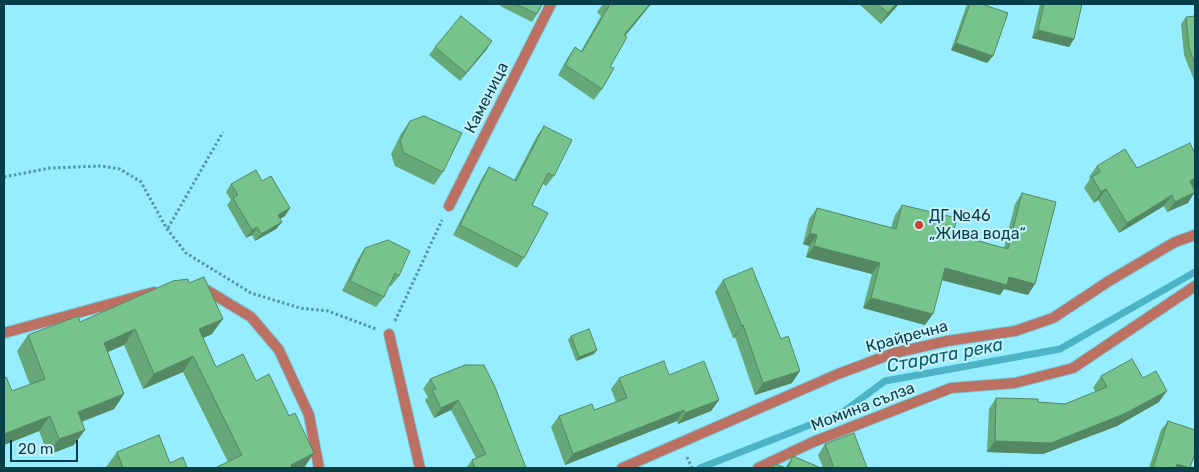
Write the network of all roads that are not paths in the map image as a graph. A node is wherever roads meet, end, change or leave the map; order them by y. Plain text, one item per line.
1 (551, 4) edge
2 (449, 206) road end
3 (1195, 235) edge
4 (188, 285) edge
5 (1195, 286) edge
6 (164, 289) edge
7 (4, 332) edge
8 (389, 334) road end
9 (416, 467) edge
10 (319, 468) edge
11 (622, 468) edge
12 (758, 468) edge

1 - 2 street, Каменица
3 - 11 street, Крайречна
4 - 10 street
5 - 12 street, Момина сълза
6 - 7 street
8 - 9 street

